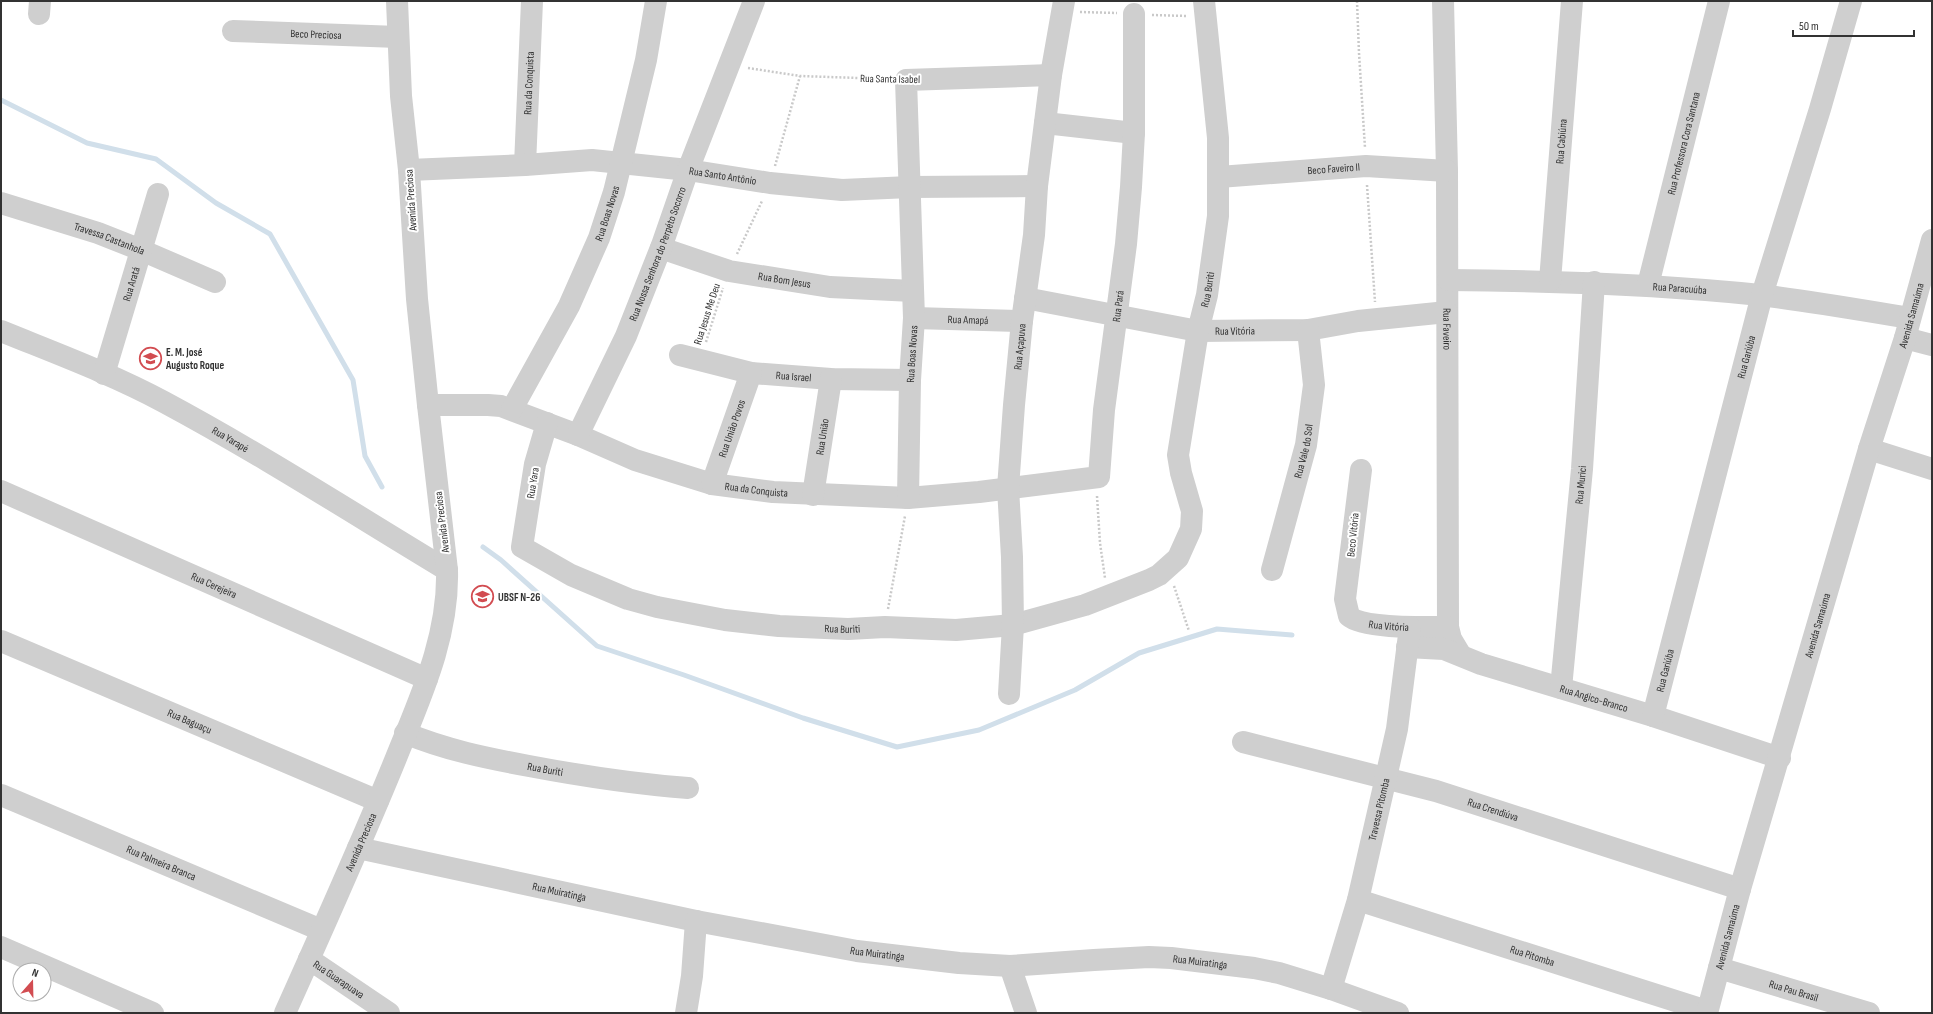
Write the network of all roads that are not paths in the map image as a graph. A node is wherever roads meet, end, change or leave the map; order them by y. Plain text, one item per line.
1 (397, 1) edge
2 (532, 1) edge
3 (656, 1) edge
4 (754, 1) edge
5 (1064, 1) edge
6 (1204, 1) edge
7 (1443, 1) edge
8 (1572, 1) edge
9 (1719, 1) edge
10 (1851, 1) edge
11 (1134, 14) dead end
12 (233, 31) dead end
13 (398, 37) junction
14 (1051, 75) junction
15 (906, 80) joint
16 (1045, 123) junction
17 (1134, 133) junction
18 (620, 162) junction
19 (525, 165) junction
20 (409, 170) junction
21 (688, 170) junction
22 (1447, 171) junction
23 (1219, 177) junction
24 (1037, 186) junction
25 (910, 187) junction
26 (158, 194) dead end
27 (1, 203) edge
28 (1932, 240) edge
29 (661, 248) junction
30 (141, 250) junction
31 (1448, 280) junction
32 (1550, 281) junction
33 (215, 282) dead end
34 (1594, 282) junction
35 (1648, 286) junction
36 (913, 291) junction
37 (1762, 295) junction
38 (1025, 298) junction
39 (1447, 312) junction
40 (1116, 316) junction
41 (914, 318) junction
42 (1022, 321) junction
43 (1908, 328) junction
44 (1, 330) edge
45 (1308, 330) junction
46 (1198, 332) junction
47 (1932, 345) edge
48 (690, 358) road end
49 (751, 373) junction
50 (104, 374) junction
51 (831, 379) junction
52 (910, 380) junction
53 (428, 405) junction
54 (512, 409) junction
55 (547, 423) junction
56 (578, 435) junction
57 (1869, 449) junction
58 (1932, 469) edge
59 (1361, 470) dead end
60 (1099, 477) joint
61 (712, 484) junction
62 (1008, 488) junction
63 (1, 491) edge
64 (813, 495) junction
65 (908, 498) junction
66 (522, 544) joint
67 (447, 570) junction
68 (1272, 570) dead end
69 (1345, 599) joint
70 (1013, 625) junction
71 (1448, 627) junction
72 (1409, 637) junction
73 (1, 641) edge
74 (1460, 654) junction
75 (427, 679) junction
76 (1562, 688) junction
77 (1009, 694) dead end
78 (1653, 716) junction
79 (406, 733) junction
80 (1243, 742) dead end
81 (1780, 758) junction
82 (1386, 778) junction
83 (688, 788) dead end
84 (1, 796) edge
85 (378, 801) junction
86 (358, 848) junction
87 (1740, 889) junction
88 (1358, 900) junction
89 (696, 921) junction
90 (321, 930) junction
91 (1, 947) edge
92 (309, 960) junction
93 (1010, 966) junction
94 (1719, 968) junction
95 (1331, 989) junction
96 (1707, 1012) edge
97 (153, 1013) edge
98 (285, 1013) edge
99 (389, 1013) edge
100 (686, 1013) edge
101 (1026, 1013) edge
102 (1398, 1013) edge
103 (1869, 1013) edge

1 - 13 street, Avenida Preciosa
2 - 19 street, Rua da Conquista
3 - 18 street, Rua Boas Novas
4 - 21 street, Rua Nossa Senhora do Perpéto Socorro
5 - 14 street, Rua Açapuva
6 - 23 street, Rua Buriti
7 - 22 street, Rua Faveiro
8 - 32 street, Rua Cabiúna
9 - 35 street, Rua Professora Cora Santana
10 - 37 street, Rua Gariúba
11 - 17 street, Rua Pará
12 - 13 street, Beco Preciosa
13 - 20 street, Avenida Preciosa
14 - 15 street, Rua Santa Isabel
14 - 16 street, Rua Açapuva
15 - 25 street, Rua Boas Novas
16 - 17 street
16 - 24 street, Rua Açapuva
17 - 40 street, Rua Pará
18 - 19 street, Rua Santo Antônio
18 - 21 street, Rua Santo Antônio
18 - 54 street, Rua Boas Novas
19 - 20 street, Rua Santo Antônio
20 - 53 street, Avenida Preciosa
21 - 25 street, Rua Santo Antônio
21 - 29 street, Rua Nossa Senhora do Perpéto Socorro
22 - 23 street, Beco Faveiro II
22 - 31 street, Rua Faveiro
23 - 46 street, Rua Buriti
24 - 25 street, Rua Santo Antônio
24 - 38 street, Rua Açapuva
25 - 36 street, Rua Boas Novas
26 - 30 street, Rua Aratá
27 - 30 street, Travessa Castanhola
28 - 43 street, Avenida Samaúma
29 - 36 street, Rua Bom Jesus
29 - 56 street, Rua Nossa Senhora do Perpéto Socorro
30 - 33 street, Travessa Castanhola
30 - 50 street, Rua Aratá
31 - 32 street, Rua Paracuúba
31 - 39 street, Rua Faveiro
32 - 34 street, Rua Paracuúba
34 - 35 street, Rua Paracuúba
34 - 76 street, Rua Murici
35 - 37 street, Rua Paracuúba
36 - 41 street, Rua Boas Novas
37 - 43 street, Rua Paracuúba
37 - 78 street, Rua Gariúba
38 - 40 street, Rua Vitória
38 - 42 street, Rua Açapuva
39 - 45 street, Rua Vitória
39 - 71 street, Rua Faveiro
40 - 46 street, Rua Vitória
40 - 60 street, Rua Pará
41 - 42 street, Rua Amapá
41 - 52 street, Rua Boas Novas
42 - 62 street, Rua Açapuva
43 - 47 street, Rua Paracuúba
43 - 57 street, Avenida Samaúma
44 - 50 street, Rua Yarapé
45 - 46 street, Rua Vitória
45 - 68 street, Rua Vale do Sol
46 - 70 street, Rua Buriti
48 - 49 street, Rua Israel
49 - 51 street, Rua Israel
49 - 61 street, Rua União Povos
50 - 67 street, Rua Yarapé
51 - 52 street, Rua Israel
51 - 64 street, Rua União
52 - 65 street, Rua Boas Novas
53 - 54 street, Rua da Conquista
53 - 67 street, Avenida Preciosa
54 - 55 street, Rua da Conquista
55 - 56 street, Rua da Conquista
55 - 66 street, Rua Yara
56 - 61 street, Rua da Conquista
57 - 58 street
57 - 81 street, Avenida Samaúma
59 - 69 street, Beco Vitória
60 - 62 street, Rua da Conquista
61 - 64 street, Rua da Conquista
62 - 65 street, Rua da Conquista
62 - 70 street, Rua Açapuva
63 - 75 street, Rua Cerejeira
64 - 65 street, Rua da Conquista
66 - 70 street, Rua Buriti
67 - 75 street, Avenida Preciosa
69 - 72 street, Rua Vitória
70 - 77 street, Rua Açapuva
71 - 72 street, Rua Vitória
71 - 74 street, Rua Faveiro
72 - 74 street, Rua Angico-Branco
72 - 82 street, Travessa Pitomba
73 - 85 street, Rua Baguaçu
74 - 76 street, Rua Angico-Branco
75 - 79 street, Avenida Preciosa
76 - 78 street, Rua Angico-Branco
78 - 81 street, Rua Angico-Branco
79 - 83 street, Rua Buriti
79 - 85 street, Avenida Preciosa
80 - 82 street, Rua Crendiúva
81 - 87 street, Avenida Samaúma
82 - 87 street, Rua Crendiúva
82 - 88 street, Travessa Pitomba
84 - 90 street, Rua Palmeira Branca
85 - 86 street, Avenida Preciosa
86 - 89 street, Rua Muiratinga
86 - 90 street, Avenida Preciosa
87 - 94 street, Avenida Samaúma
88 - 95 street, Travessa Pitomba
88 - 96 street, Rua Pitomba
89 - 93 street, Rua Muiratinga
89 - 100 street
90 - 92 street, Avenida Preciosa
91 - 97 street
92 - 98 street, Avenida Preciosa
92 - 99 street, Rua Guarapuava
93 - 95 street, Rua Muiratinga
93 - 101 street
94 - 96 street, Avenida Samaúma
94 - 103 street, Rua Pau Brasil
95 - 102 street, Rua Muiratinga

